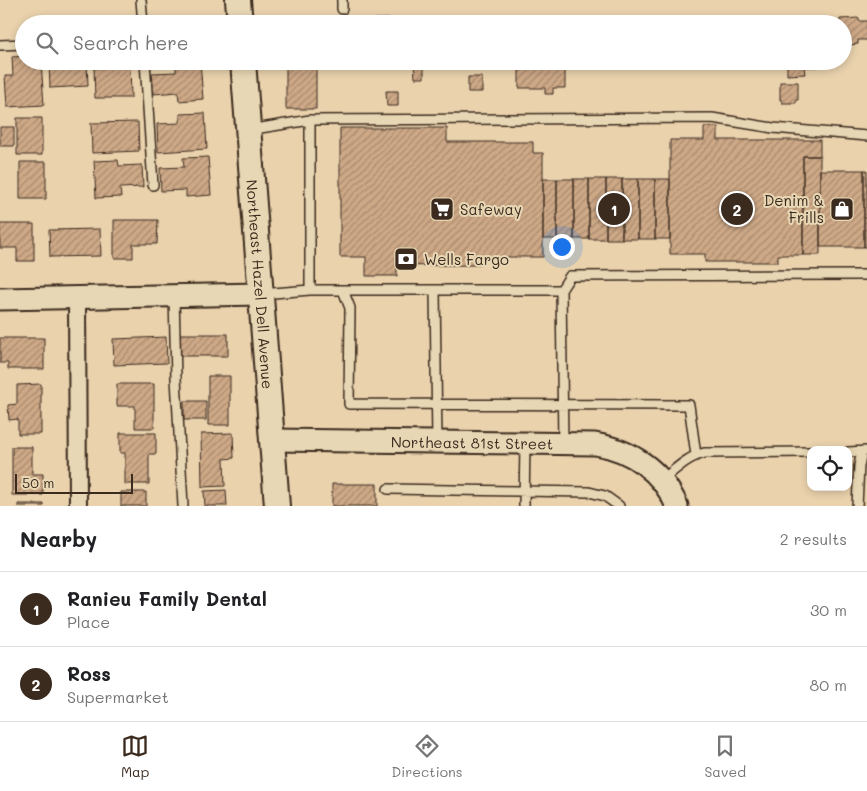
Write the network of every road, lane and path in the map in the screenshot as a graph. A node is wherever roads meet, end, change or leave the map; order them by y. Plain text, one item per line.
1 (141, 0) edge
2 (238, 0) edge
3 (142, 15) edge
4 (239, 15) edge
5 (15, 44) edge
6 (0, 45) edge
7 (146, 70) edge
8 (244, 70) edge
9 (310, 120) junction
10 (248, 130) junction
11 (867, 136) edge
12 (153, 185) dead end
13 (867, 275) edge
14 (310, 290) junction
15 (343, 290) junction
16 (435, 290) junction
17 (561, 290) junction
18 (260, 294) junction
19 (174, 296) junction
20 (77, 298) junction
21 (0, 299) edge
22 (436, 404) junction
23 (562, 404) junction
24 (272, 440) junction
25 (525, 442) junction
26 (563, 442) junction
27 (437, 443) junction
28 (865, 451) edge
29 (807, 452) edge
30 (852, 452) edge
31 (696, 454) junction
32 (662, 480) junction
33 (388, 489) dead end
34 (525, 491) junction
35 (78, 506) edge
36 (183, 506) edge
37 (277, 506) edge
38 (524, 506) edge
39 (619, 506) edge
40 (677, 506) edge
41 (857, 506) edge

1 - 3 lane
2 - 4 main road
5 - 6 lane
7 - 12 lane
8 - 10 main road, Northeast Hazel Dell Avenue
9 - 10 lane
9 - 11 lane
9 - 14 lane
10 - 18 main road, Northeast Hazel Dell Avenue
13 - 17 lane
14 - 15 lane
14 - 18 lane
15 - 16 lane
15 - 22 lane
16 - 17 lane
16 - 22 lane
17 - 23 lane
18 - 19 street
18 - 24 main road, Northeast Hazel Dell Avenue
19 - 20 street
19 - 36 lane
20 - 21 street
20 - 35 street
22 - 23 lane
22 - 27 lane
23 - 26 lane
23 - 31 lane
24 - 27 street, Northeast 81st Street
24 - 37 main road, Northeast Hazel Dell Avenue
25 - 26 street, Northeast 81st Street
25 - 27 street, Northeast 81st Street
25 - 34 lane
26 - 32 street, Northeast 81st Street
28 - 30 lane
28 - 41 lane
29 - 31 lane
31 - 32 lane
32 - 40 street, Northeast 81st Street
33 - 34 lane
34 - 38 lane
34 - 39 lane

